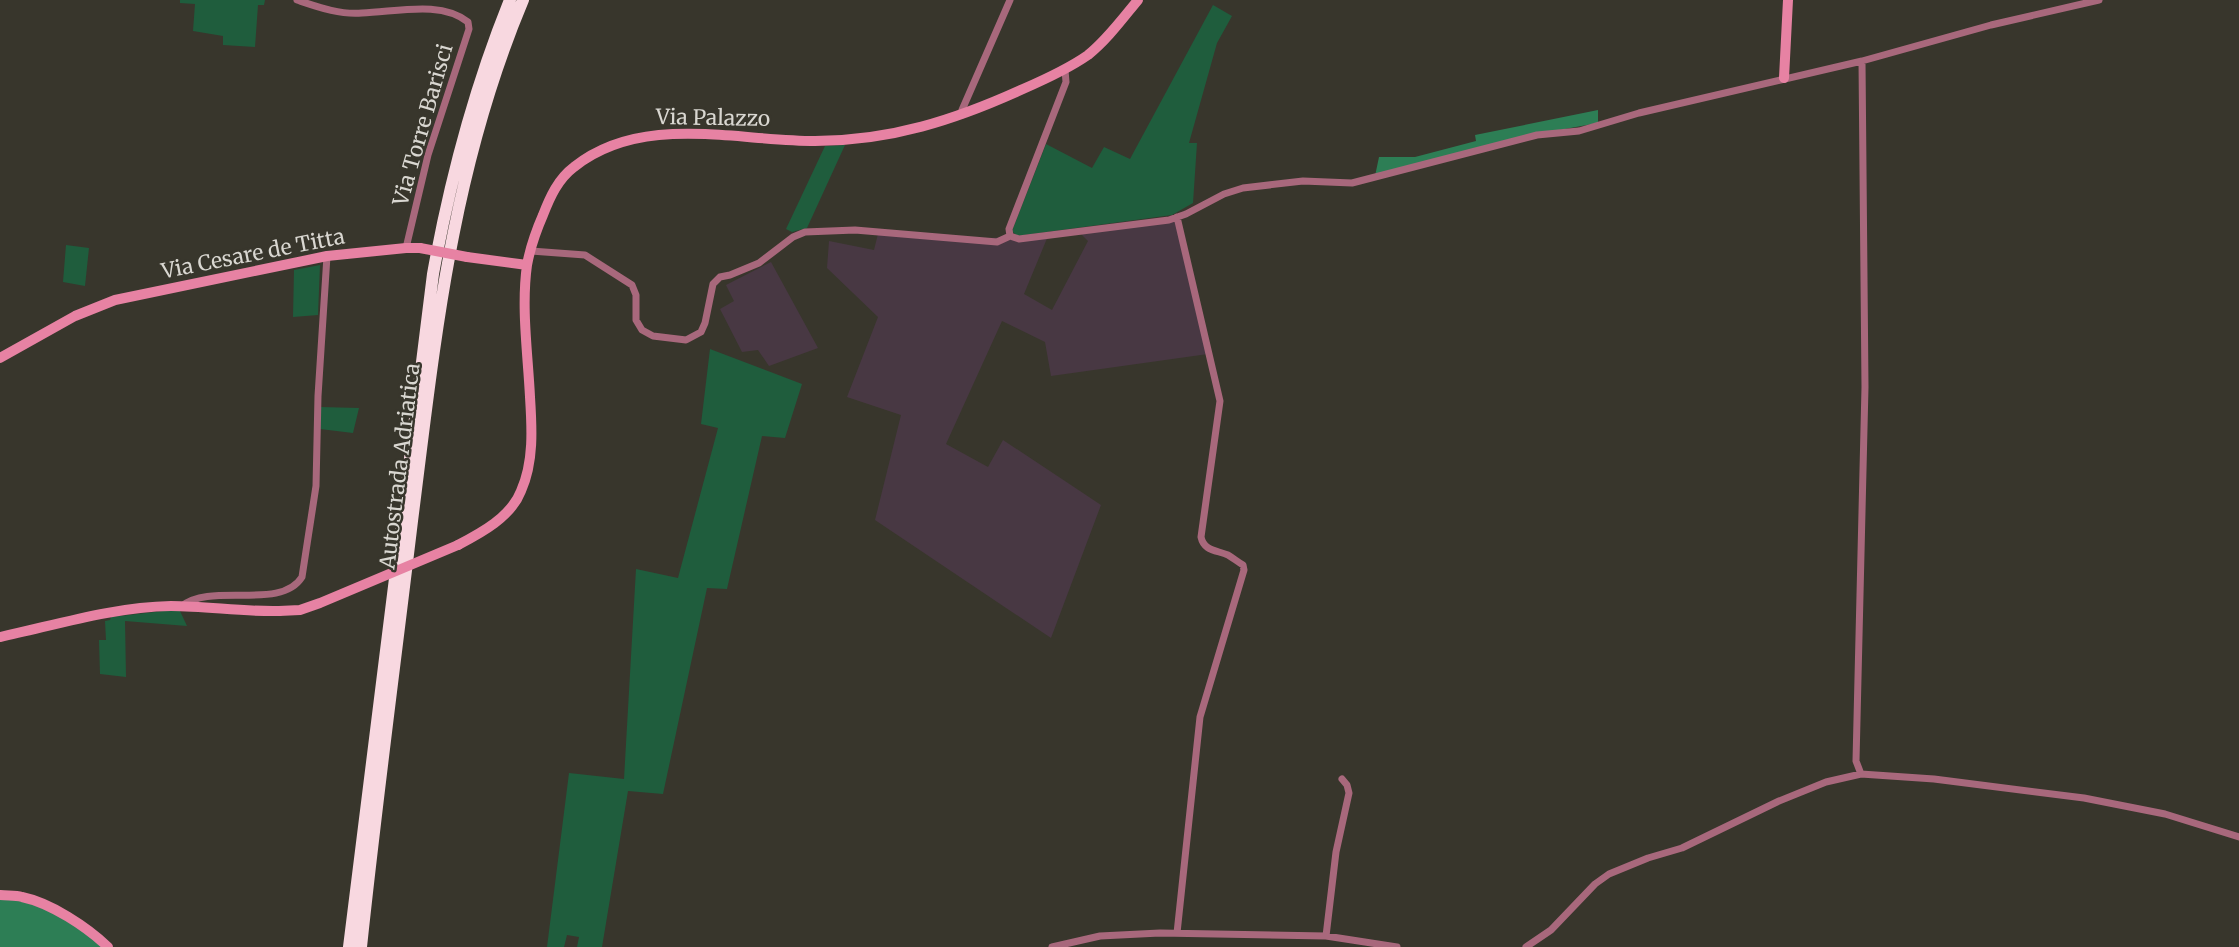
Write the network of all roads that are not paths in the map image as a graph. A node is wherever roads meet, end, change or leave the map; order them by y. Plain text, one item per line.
1 (297, 0) edge
2 (510, 0) edge
3 (523, 0) edge
4 (1010, 0) edge
5 (1138, 0) edge
6 (1788, 0) edge
7 (2099, 0) edge
8 (1861, 61) junction
9 (1065, 70) junction
10 (1784, 78) junction
11 (962, 116) junction
12 (1177, 217) junction
13 (1010, 236) junction
14 (406, 248) junction
15 (531, 251) junction
16 (327, 256) junction
17 (527, 265) junction
18 (0, 358) edge
19 (181, 607) junction
20 (0, 637) edge
21 (1861, 774) junction
22 (1342, 779) dead end
23 (2239, 837) edge
24 (0, 895) edge
25 (1177, 933) junction
26 (1326, 936) junction
27 (108, 947) edge
28 (349, 947) edge
29 (360, 947) edge
30 (1052, 947) edge
31 (1397, 947) edge
32 (1526, 947) edge

1 - 14 street, Via Torre Barisci
2 - 28 highway, Autostrada Adriatica
3 - 29 highway, Autostrada Adriatica
4 - 11 street
5 - 9 street, Via Palazzo
6 - 10 street
7 - 8 street
8 - 10 street
8 - 21 street
9 - 11 street, Via Palazzo
9 - 13 street
10 - 12 street
11 - 15 street, Via Palazzo
12 - 13 street
12 - 25 street
13 - 15 street
14 - 16 street, Via Cesare de Titta
14 - 17 street, Via Cesare de Titta, bridge
15 - 17 street, Via Palazzo
16 - 18 street, Via Cesare de Titta
16 - 19 street
17 - 19 street, Via Palazzo, bridge
19 - 20 street, Via Palazzo
21 - 23 street
21 - 32 street
22 - 26 street
24 - 27 street
25 - 26 street
25 - 30 street
26 - 31 street

